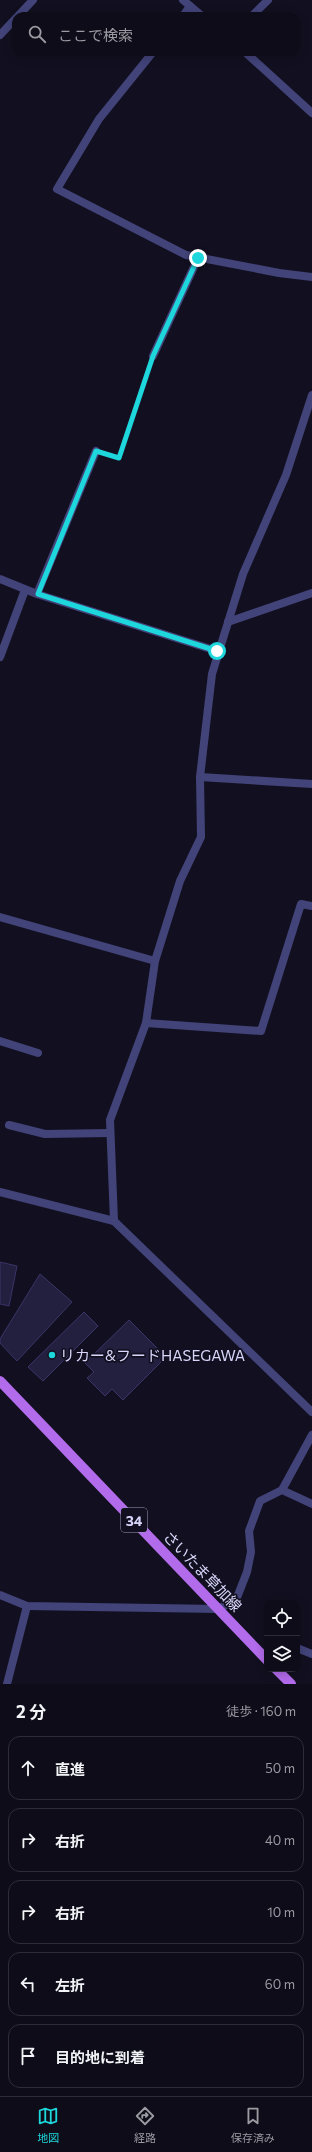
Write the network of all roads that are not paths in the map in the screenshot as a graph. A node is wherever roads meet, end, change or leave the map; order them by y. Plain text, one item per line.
1 (33, 0) edge
2 (183, 0) edge
3 (268, 0) edge
4 (190, 6) junction
5 (22, 12) edge
6 (186, 12) edge
7 (197, 12) edge
8 (256, 12) edge
9 (12, 22) edge
10 (0, 35) edge
11 (150, 56) edge
12 (249, 56) edge
13 (312, 113) edge
14 (198, 258) junction
15 (312, 277) edge
16 (153, 356) road end
17 (312, 395) edge
18 (96, 451) road end
19 (0, 579) edge
20 (25, 590) junction
21 (312, 593) edge
22 (38, 594) junction
23 (228, 622) junction
24 (217, 651) junction
25 (0, 657) edge
26 (200, 777) junction
27 (312, 784) edge
28 (312, 906) edge
29 (0, 917) edge
30 (155, 961) junction
31 (146, 1023) junction
32 (0, 1041) edge
33 (38, 1053) dead end
34 (9, 1125) dead end
35 (110, 1133) junction
36 (0, 1192) edge
37 (114, 1221) junction
38 (0, 1381) edge
39 (312, 1412) edge
40 (312, 1435) edge
41 (282, 1490) junction
42 (312, 1504) edge
43 (0, 1595) edge
44 (27, 1606) junction
45 (218, 1608) junction
46 (300, 1649) edge
47 (312, 1654) edge
48 (264, 1656) edge
49 (279, 1672) edge
50 (7, 1684) edge
51 (291, 1684) edge

1 - 5 street
2 - 4 street
3 - 8 street
4 - 6 street
4 - 7 street
9 - 10 street
11 - 14 street
12 - 13 street
14 - 15 street
14 - 16 street
17 - 23 street
18 - 22 street
19 - 20 street
20 - 22 street
20 - 25 street
21 - 23 street
22 - 24 street
23 - 24 street
24 - 26 street
26 - 27 street
26 - 30 street
28 - 31 street
29 - 30 street
30 - 31 street
31 - 35 street
32 - 33 street
34 - 35 street
35 - 37 street
36 - 37 street
37 - 39 street
38 - 45 main road, さいたま草加線 / 34
40 - 41 street
41 - 42 street
41 - 45 street
43 - 44 street
44 - 45 street
44 - 50 street
45 - 48 main road, さいたま草加線 / 34
46 - 47 street
49 - 51 main road

